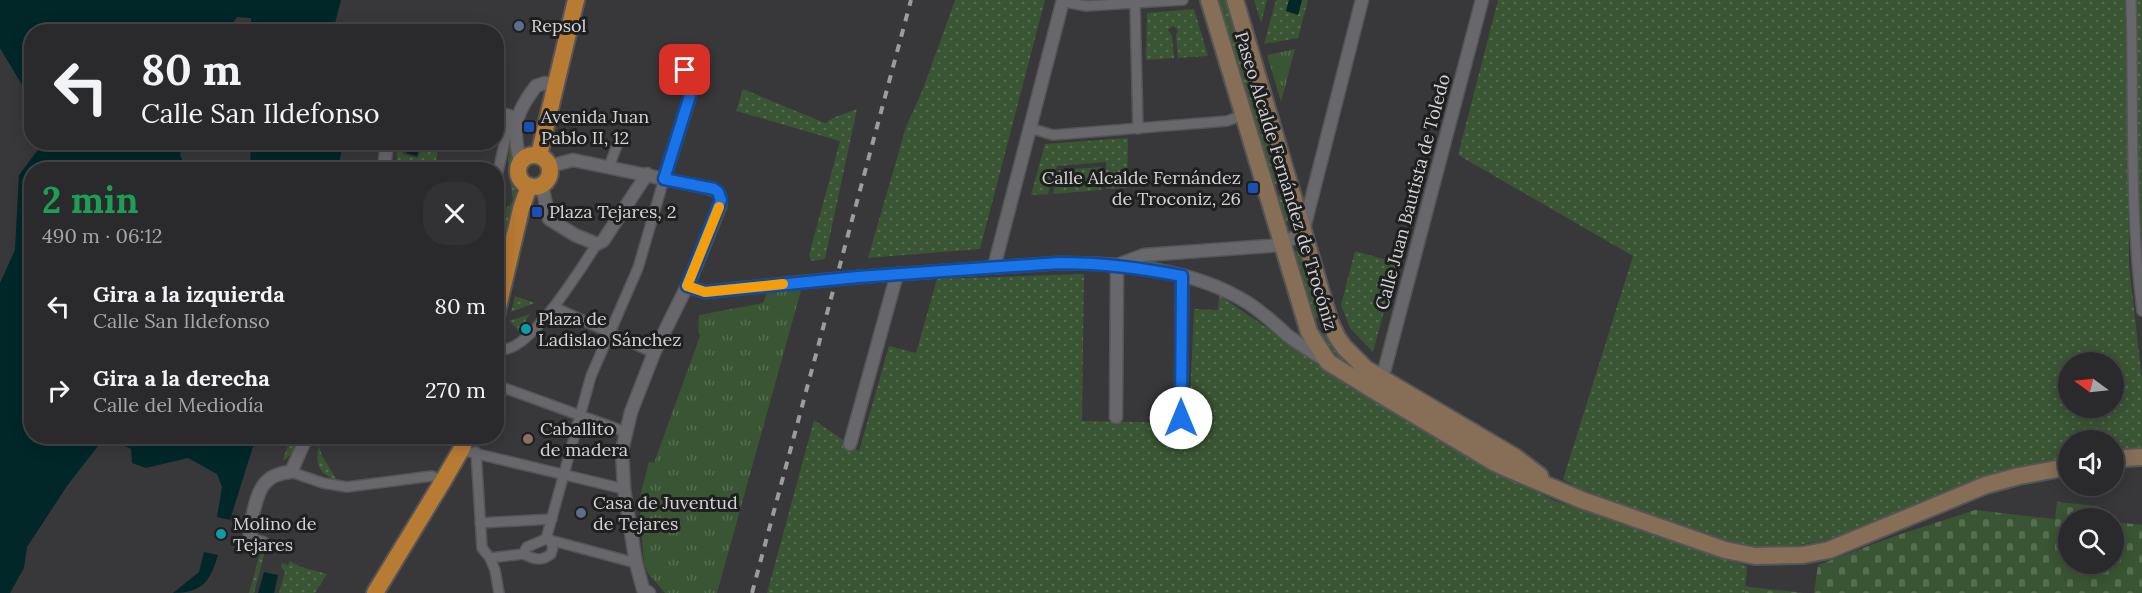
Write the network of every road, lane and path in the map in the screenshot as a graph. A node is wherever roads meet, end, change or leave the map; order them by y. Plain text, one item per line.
1 (576, 0) edge
2 (1183, 0) edge
3 (1209, 0) edge
4 (1235, 0) edge
5 (1362, 0) edge
6 (1482, 0) edge
7 (2131, 0) edge
8 (1067, 1) edge
9 (1135, 4) junction
10 (685, 70) dead end
11 (555, 85) junction
12 (504, 114) edge
13 (1243, 115) junction
14 (512, 124) junction
15 (1030, 128) junction
16 (1138, 129) junction
17 (620, 137) dead end
18 (544, 161) junction
19 (501, 162) edge
20 (520, 162) junction
21 (609, 167) junction
22 (647, 174) junction
23 (664, 179) junction
24 (536, 185) junction
25 (1290, 186) junction
26 (1314, 186) junction
27 (1303, 232) junction
28 (504, 237) edge
29 (515, 239) junction
30 (597, 244) junction
31 (1281, 245) junction
32 (1117, 266) junction
33 (994, 267) junction
34 (897, 274) junction
35 (1182, 276) junction
36 (504, 284) edge
37 (687, 286) junction
38 (554, 307) junction
39 (2142, 311) edge
40 (1330, 322) junction
41 (1309, 332) junction
42 (610, 333) junction
43 (1290, 337) junction
44 (504, 349) edge
45 (654, 353) junction
46 (1328, 362) junction
47 (1380, 386) junction
48 (504, 388) edge
49 (580, 416) junction
50 (1116, 417) dead end
51 (1181, 418) dead end
52 (626, 432) junction
53 (303, 444) edge
54 (850, 444) dead end
55 (468, 446) edge
56 (2142, 457) edge
57 (2124, 458) edge
58 (2058, 469) edge
59 (291, 472) junction
60 (565, 475) junction
61 (443, 481) junction
62 (624, 489) junction
63 (552, 519) junction
64 (480, 523) junction
65 (548, 539) junction
66 (263, 543) dead end
67 (523, 554) junction
68 (490, 558) junction
69 (636, 563) junction
70 (499, 591) edge
71 (644, 592) edge
72 (375, 593) edge

1 - 11 highway
2 - 9 street
3 - 13 main road, Paseo Alcalde Fernández de Trocóniz
4 - 25 main road, Paseo Alcalde Fernández de Trocóniz
5 - 26 street
6 - 47 street, Calle Juan Bautista de Toledo
7 - 39 street
8 - 9 street
8 - 15 street
9 - 16 street
10 - 23 street
11 - 14 street
11 - 18 highway
12 - 14 street
13 - 16 street
13 - 31 main road, Paseo Alcalde Fernández de Trocóniz
14 - 19 street
14 - 20 street
15 - 16 street
15 - 33 street
17 - 21 street
18 - 20 highway
18 - 21 street
18 - 24 highway
20 - 24 highway
21 - 22 street
22 - 23 street
22 - 30 street
23 - 37 street
23 - 42 street
24 - 29 highway
24 - 30 street
25 - 26 street
25 - 27 main road, Paseo Alcalde Fernández de Trocóniz
26 - 27 street
27 - 31 street
27 - 40 main road, Paseo Alcalde Fernández de Trocóniz
28 - 29 street
29 - 36 highway
30 - 38 street
31 - 32 street
31 - 41 main road, Paseo Alcalde Fernández de Trocóniz
32 - 33 street
32 - 35 street
32 - 50 street
33 - 34 street
34 - 37 street, bridge
34 - 54 street
35 - 43 street
35 - 51 street
37 - 45 street
38 - 42 street
38 - 44 street
40 - 41 street
40 - 47 main road, Paseo Alcalde Fernández de Trocóniz
41 - 43 street
41 - 46 main road, Paseo Alcalde Fernández de Trocóniz
42 - 45 street
42 - 49 street
43 - 46 street
45 - 52 street
46 - 47 main road, Paseo Alcalde Fernández de Trocóniz
47 - 58 main road, Paseo Alcalde Fernández de Trocóniz
48 - 49 street
49 - 52 street
49 - 60 street
52 - 62 street
53 - 59 street
55 - 60 street
55 - 61 highway
55 - 64 street
56 - 57 main road
59 - 61 street
59 - 66 street
60 - 62 street
60 - 63 street
61 - 72 highway
62 - 69 street
63 - 64 street
63 - 65 street
64 - 68 street
65 - 67 street
65 - 67 street
65 - 69 street
67 - 68 street
68 - 70 street
69 - 71 street

